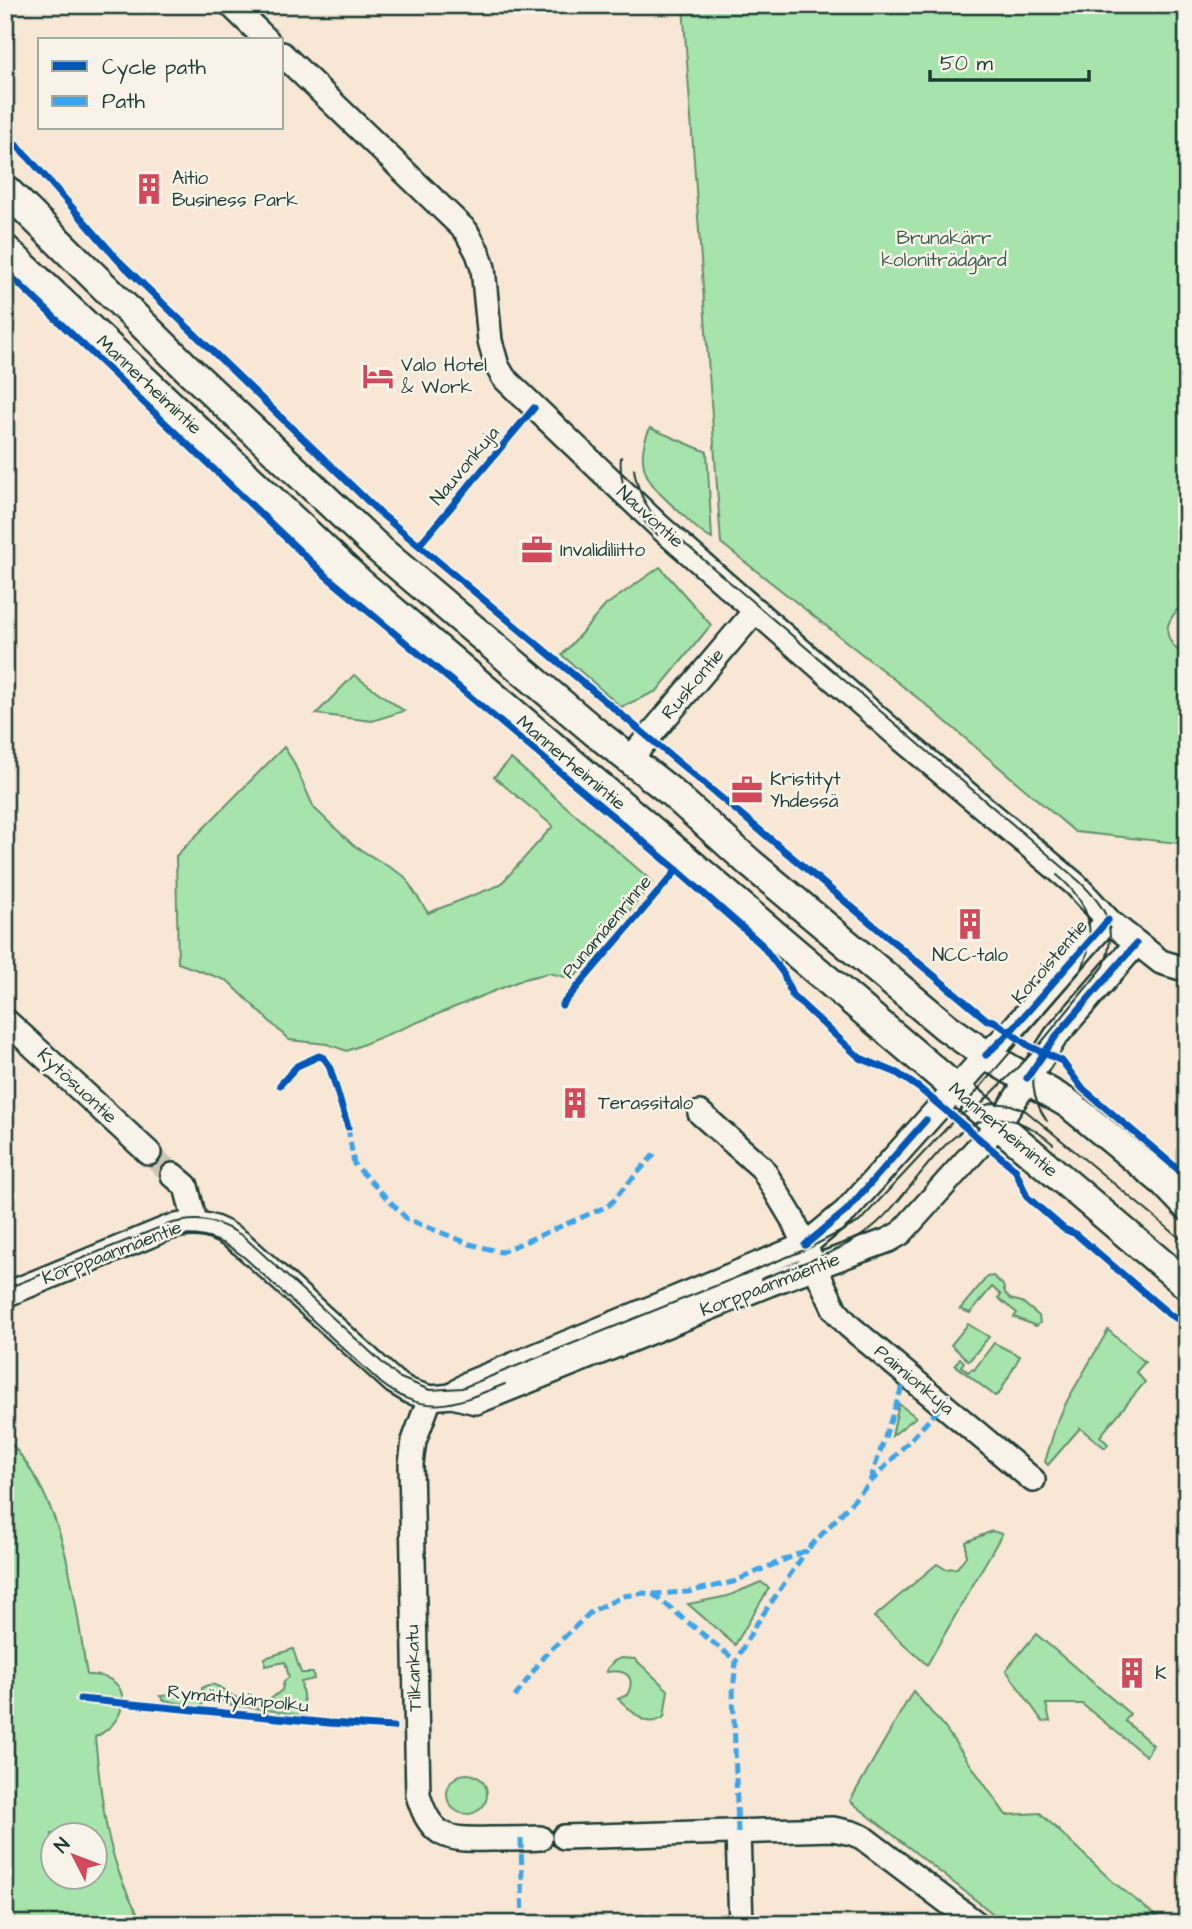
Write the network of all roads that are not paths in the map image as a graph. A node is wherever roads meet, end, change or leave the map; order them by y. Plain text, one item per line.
1 (231, 5) edge
2 (265, 38) edge
3 (284, 56) edge
4 (5, 188) edge
5 (5, 249) edge
6 (756, 610) junction
7 (630, 759) junction
8 (1108, 920) junction
9 (1136, 944) junction
10 (1187, 967) edge
11 (5, 1020) edge
12 (986, 1055) junction
13 (1027, 1078) junction
14 (954, 1089) junction
15 (700, 1113) dead end
16 (999, 1124) junction
17 (149, 1153) tunnel mouth
18 (173, 1175) tunnel mouth
19 (1187, 1206) edge
20 (195, 1222) junction
21 (805, 1245) junction
22 (814, 1267) junction
23 (1187, 1285) edge
24 (5, 1295) edge
25 (441, 1397) junction
26 (1033, 1480) dead end
27 (738, 1833) junction
28 (564, 1837) dead end
29 (540, 1838) dead end
30 (741, 1924) edge
31 (977, 1924) edge

1 - 2 street
3 - 6 street, Nauvontie
4 - 7 main road, Mannerheimintie
5 - 14 main road, Mannerheimintie
6 - 7 street, Ruskontie
6 - 8 street, Nauvontie
7 - 12 main road, Mannerheimintie
8 - 9 street, Koroistentie
8 - 12 street, Koroistentie
9 - 10 street, Koroistentie
9 - 13 street
11 - 17 street, Kytösuontie
12 - 13 main road, Mannerheimintie
12 - 14 street, Korppaanmäentie
13 - 16 street, Korppaanmäentie
13 - 19 main road, Mannerheimintie
14 - 16 main road, Mannerheimintie
14 - 21 street, Korppaanmäentie
15 - 21 street, Paimionkuja
16 - 22 street, Korppaanmäentie
16 - 23 main road, Mannerheimintie
18 - 20 street
20 - 24 street, Korppaanmäentie
20 - 25 street, Korppaanmäentie
21 - 22 street, Paimionkuja
21 - 25 street, Korppaanmäentie
22 - 25 street, Korppaanmäentie
22 - 26 street, Paimionkuja
25 - 29 street, Tilkankatu
27 - 28 street
27 - 30 street
27 - 31 street

